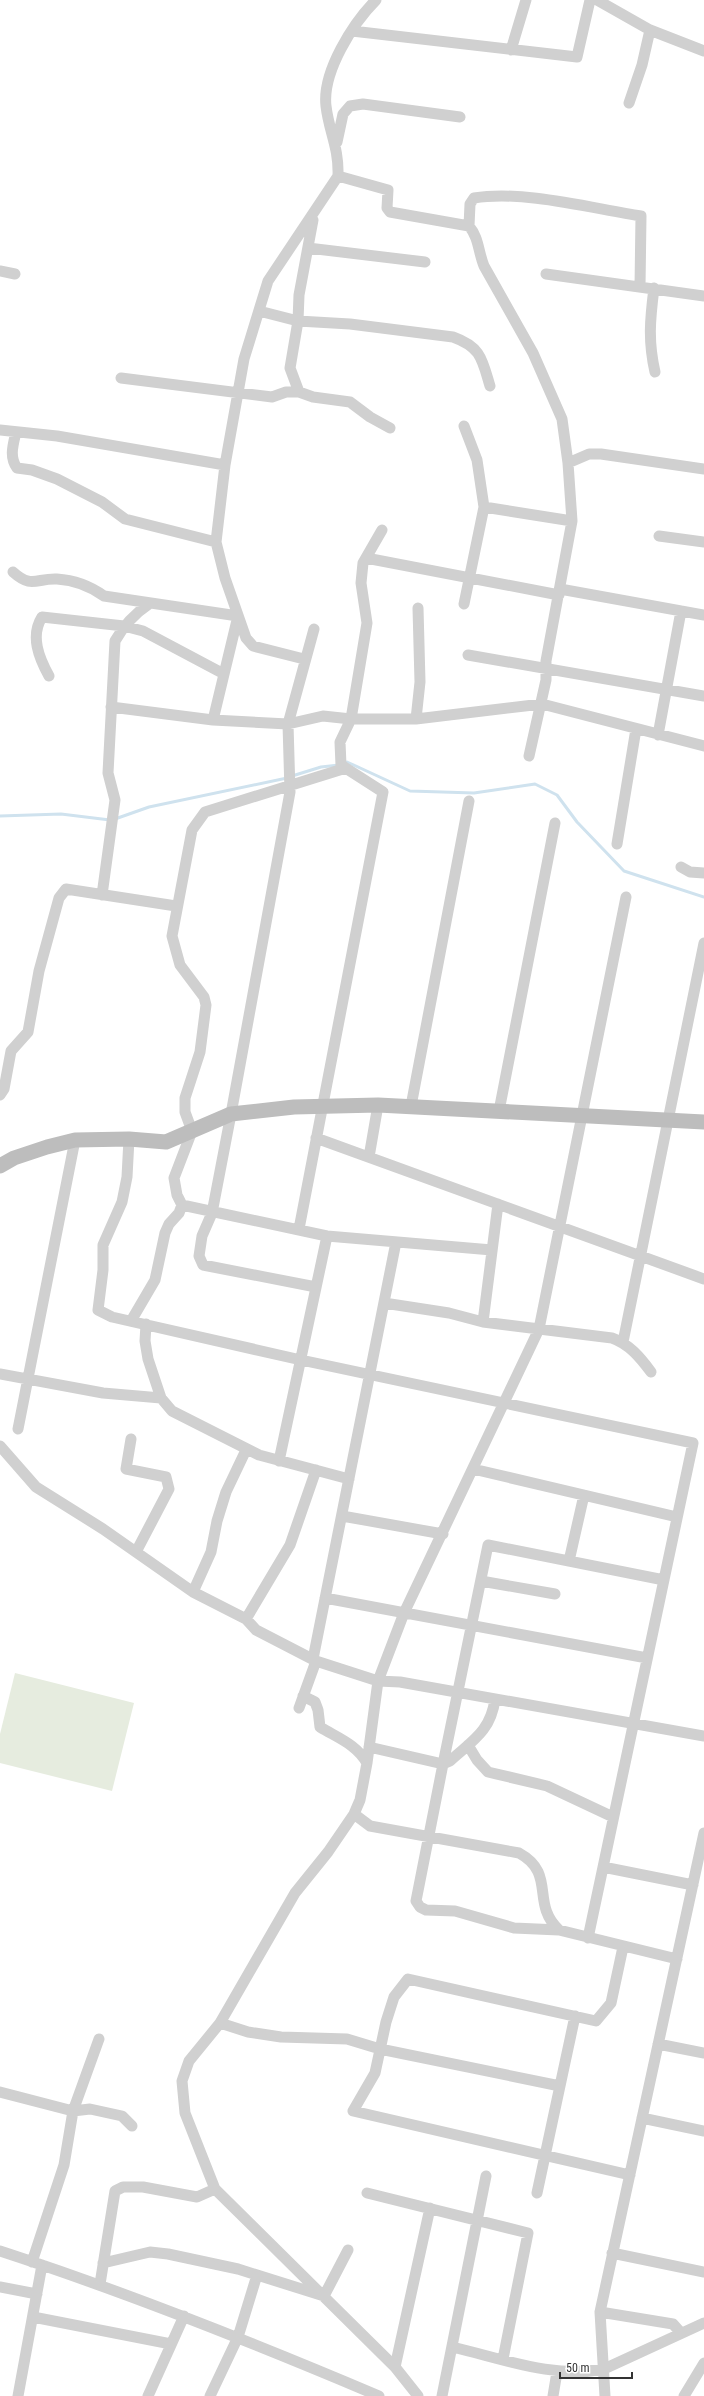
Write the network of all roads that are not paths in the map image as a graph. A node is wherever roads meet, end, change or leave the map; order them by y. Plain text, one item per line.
1 (376, 0) edge
2 (526, 0) edge
3 (596, 0) edge
4 (650, 30) junction
5 (352, 31) junction
6 (511, 50) junction
7 (704, 51) edge
8 (629, 103) dead end
9 (460, 118) dead end
10 (336, 146) junction
11 (338, 176) junction
12 (313, 214) junction
13 (469, 226) junction
14 (308, 248) junction
15 (425, 262) dead end
16 (0, 271) edge
17 (15, 274) dead end
18 (546, 274) dead end
19 (640, 287) junction
20 (654, 288) junction
21 (704, 296) edge
22 (259, 311) junction
23 (298, 321) junction
24 (655, 372) dead end
25 (121, 378) dead end
26 (490, 386) dead end
27 (299, 392) junction
28 (238, 394) junction
29 (464, 426) dead end
30 (390, 428) dead end
31 (0, 430) edge
32 (16, 432) junction
33 (568, 463) junction
34 (225, 464) junction
35 (704, 469) edge
36 (484, 507) junction
37 (572, 521) junction
38 (382, 530) dead end
39 (659, 536) dead end
40 (216, 542) junction
41 (704, 542) edge
42 (366, 558) junction
43 (13, 572) dead end
44 (469, 578) junction
45 (559, 592) junction
46 (149, 604) junction
47 (464, 604) dead end
48 (418, 608) dead end
49 (680, 611) junction
50 (704, 615) edge
51 (238, 616) junction
52 (124, 626) junction
53 (314, 629) dead end
54 (468, 655) dead end
55 (304, 659) junction
56 (546, 669) junction
57 (224, 674) junction
58 (49, 676) dead end
59 (666, 690) junction
60 (704, 696) edge
61 (542, 704) junction
62 (112, 707) junction
63 (350, 719) junction
64 (416, 719) junction
65 (213, 720) junction
66 (288, 724) junction
67 (636, 729) junction
68 (658, 735) junction
69 (704, 746) edge
70 (529, 756) dead end
71 (346, 768) junction
72 (290, 787) junction
73 (469, 801) dead end
74 (555, 823) dead end
75 (617, 844) dead end
76 (681, 868) dead end
77 (704, 873) edge
78 (102, 894) junction
79 (626, 897) dead end
80 (176, 906) junction
81 (704, 943) edge
82 (0, 1095) edge
83 (378, 1105) junction
84 (322, 1106) junction
85 (411, 1106) junction
86 (500, 1111) junction
87 (231, 1114) junction
88 (582, 1115) junction
89 (668, 1120) junction
90 (704, 1122) edge
91 (192, 1131) junction
92 (129, 1138) junction
93 (316, 1138) junction
94 (75, 1140) junction
95 (369, 1157) junction
96 (0, 1166) edge
97 (498, 1204) junction
98 (182, 1205) junction
99 (212, 1213) junction
100 (560, 1227) junction
101 (299, 1229) junction
102 (327, 1236) junction
103 (396, 1242) junction
104 (492, 1250) junction
105 (640, 1256) junction
106 (704, 1279) edge
107 (316, 1287) junction
108 (384, 1303) junction
109 (131, 1321) junction
110 (483, 1322) junction
111 (146, 1324) junction
112 (539, 1329) junction
113 (623, 1342) junction
114 (300, 1360) junction
115 (651, 1372) dead end
116 (0, 1374) edge
117 (370, 1374) junction
118 (28, 1379) junction
119 (161, 1398) junction
120 (504, 1402) junction
121 (18, 1429) dead end
122 (131, 1439) dead end
123 (0, 1446) edge
124 (246, 1450) junction
125 (279, 1461) junction
126 (473, 1468) junction
127 (316, 1470) junction
128 (349, 1479) junction
129 (584, 1495) junction
130 (342, 1516) junction
131 (677, 1517) junction
132 (443, 1534) junction
133 (136, 1552) junction
134 (569, 1561) junction
135 (664, 1580) junction
136 (481, 1581) junction
137 (193, 1592) junction
138 (555, 1594) dead end
139 (325, 1598) junction
140 (404, 1613) junction
141 (246, 1619) junction
142 (472, 1626) junction
143 (647, 1658) junction
144 (315, 1660) junction
145 (378, 1681) junction
146 (458, 1693) junction
147 (303, 1696) junction
148 (495, 1699) junction
149 (299, 1708) dead end
150 (633, 1723) junction
151 (704, 1736) edge
152 (468, 1745) junction
153 (370, 1747) junction
154 (367, 1763) junction
155 (443, 1764) junction
156 (354, 1814) junction
157 (614, 1817) junction
158 (704, 1833) edge
159 (429, 1835) junction
160 (603, 1867) junction
161 (693, 1885) junction
162 (559, 1930) junction
163 (588, 1938) junction
164 (623, 1946) junction
165 (677, 1959) junction
166 (575, 2016) junction
167 (220, 2023) junction
168 (99, 2038) dead end
169 (658, 2044) junction
170 (380, 2049) junction
171 (704, 2053) edge
172 (560, 2086) junction
173 (0, 2092) edge
174 (73, 2111) junction
175 (642, 2118) junction
176 (132, 2126) dead end
177 (704, 2131) edge
178 (545, 2155) junction
179 (630, 2175) junction
180 (486, 2176) dead end
181 (214, 2189) junction
182 (367, 2193) dead end
183 (537, 2194) dead end
184 (430, 2208) junction
185 (477, 2220) junction
186 (348, 2250) dead end
187 (0, 2251) edge
188 (612, 2253) junction
189 (37, 2263) junction
190 (103, 2263) junction
191 (704, 2272) edge
192 (257, 2275) junction
193 (100, 2284) junction
194 (0, 2287) edge
195 (37, 2294) junction
196 (324, 2296) junction
197 (600, 2312) junction
198 (184, 2316) junction
199 (33, 2317) junction
200 (704, 2323) edge
201 (681, 2333) junction
202 (238, 2337) junction
203 (171, 2344) junction
204 (452, 2347) junction
205 (503, 2359) junction
206 (704, 2363) edge
207 (395, 2367) junction
208 (604, 2369) junction
209 (557, 2372) junction
210 (18, 2396) edge
211 (148, 2396) edge
212 (210, 2396) edge
213 (379, 2396) edge
214 (418, 2396) edge
215 (442, 2396) edge
216 (552, 2396) edge
217 (605, 2396) edge
218 (684, 2396) edge

1 - 5 street
2 - 6 street
3 - 4 street
3 - 6 street
4 - 7 street
4 - 8 street
5 - 6 street
5 - 10 street
9 - 10 street
10 - 11 street
11 - 12 street
11 - 13 street
12 - 14 street
12 - 22 street
13 - 19 street
13 - 33 street
14 - 15 street
14 - 23 street
16 - 17 street
18 - 19 street
19 - 20 street
20 - 21 street
20 - 24 street
22 - 23 street
22 - 28 street
23 - 26 street
23 - 27 street
25 - 28 street
27 - 28 street
27 - 30 street
28 - 34 street
29 - 36 street
31 - 32 street
32 - 34 street
32 - 40 street
33 - 35 street
33 - 37 street
34 - 40 street
36 - 37 street
36 - 44 street
37 - 45 street
38 - 42 street
39 - 41 street
40 - 51 street
42 - 44 street
42 - 63 street
43 - 46 street
44 - 45 street
44 - 47 street
45 - 49 street
45 - 56 street
46 - 51 street
46 - 52 street
48 - 64 street
49 - 50 street
49 - 59 street
51 - 55 street
51 - 57 street
52 - 57 street
52 - 58 street
52 - 62 street
53 - 55 street
54 - 56 street
55 - 66 street
56 - 59 street
56 - 61 street
57 - 65 street
59 - 60 street
59 - 68 street
61 - 64 street
61 - 67 street
61 - 70 street
62 - 65 street
62 - 78 street
63 - 64 street
63 - 66 street
63 - 71 street
65 - 66 street
66 - 72 street
67 - 68 street
67 - 75 street
68 - 69 street
71 - 72 street
71 - 84 street
72 - 80 street
72 - 87 street
73 - 85 street
74 - 86 street
76 - 77 street
78 - 80 street
78 - 82 street
79 - 88 street
80 - 91 street
81 - 89 street
83 - 84 street
83 - 85 street
83 - 95 street
84 - 87 street
84 - 93 street
85 - 86 street
86 - 88 street
87 - 91 street
87 - 99 street
88 - 89 street
88 - 100 street
89 - 90 street
89 - 105 street
91 - 92 street
91 - 98 street
92 - 94 street
92 - 109 street
93 - 95 street
93 - 101 street
94 - 96 street
94 - 118 street
95 - 97 street
97 - 100 street
97 - 104 street
98 - 99 street
98 - 109 street
99 - 101 street
99 - 107 street
100 - 105 street
100 - 112 street
101 - 102 street
102 - 103 street
102 - 107 street
103 - 104 street
103 - 108 street
104 - 110 street
105 - 106 street
105 - 113 street
107 - 114 street
108 - 110 street
108 - 117 street
109 - 111 street
110 - 112 street
111 - 114 street
111 - 119 street
112 - 113 street
112 - 120 street
113 - 115 street
114 - 117 street
114 - 125 street
116 - 118 street
117 - 120 street
117 - 128 street
118 - 119 street
118 - 121 street
119 - 124 street
120 - 126 street
120 - 131 street
122 - 133 street
123 - 133 street
124 - 125 street
124 - 137 street
125 - 127 street
126 - 129 street
126 - 132 street
127 - 128 street
127 - 141 street
128 - 130 street
129 - 131 street
129 - 134 street
130 - 132 street
130 - 139 street
131 - 135 street
132 - 140 street
133 - 137 street
134 - 135 street
134 - 136 street
135 - 143 street
136 - 138 street
136 - 142 street
137 - 141 street
139 - 140 street
139 - 144 street
140 - 142 street
140 - 145 street
141 - 144 street
142 - 143 street
142 - 146 street
143 - 150 street
144 - 145 street
144 - 147 street
145 - 146 street
145 - 153 street
146 - 148 street
146 - 155 street
147 - 149 street
147 - 154 street
148 - 150 street
148 - 152 street
150 - 151 street
150 - 157 street
152 - 155 street
152 - 157 street
153 - 154 street
153 - 155 street
154 - 156 street
155 - 159 street
156 - 159 street
156 - 167 street
157 - 160 street
158 - 161 street
159 - 162 street
159 - 162 street
160 - 161 street
160 - 163 street
161 - 165 street
162 - 163 street
163 - 164 street
164 - 165 street
164 - 166 street
165 - 169 street
166 - 170 street
166 - 172 street
167 - 170 street
167 - 181 street
168 - 174 street
169 - 171 street
169 - 175 street
170 - 172 street
170 - 178 street
172 - 178 street
173 - 174 street
174 - 176 street
174 - 189 street
175 - 177 street
175 - 179 street
178 - 179 street
178 - 183 street
179 - 188 street
180 - 185 street
181 - 190 street
181 - 196 street
182 - 184 street
184 - 185 street
184 - 207 street
185 - 204 street
185 - 205 street
186 - 196 street
187 - 189 street
188 - 191 street
188 - 197 street
189 - 193 street
189 - 195 street
190 - 192 street
190 - 193 street
192 - 196 street
192 - 202 street
193 - 198 street
194 - 195 street
195 - 199 street
196 - 207 street
197 - 201 street
197 - 208 street
198 - 202 street
198 - 203 street
199 - 203 street
199 - 210 street
200 - 201 street
201 - 208 street
202 - 212 street
202 - 213 street
203 - 211 street
204 - 205 street
204 - 215 street
205 - 209 street
206 - 218 street
207 - 214 street
208 - 209 street
208 - 217 street
209 - 216 street

